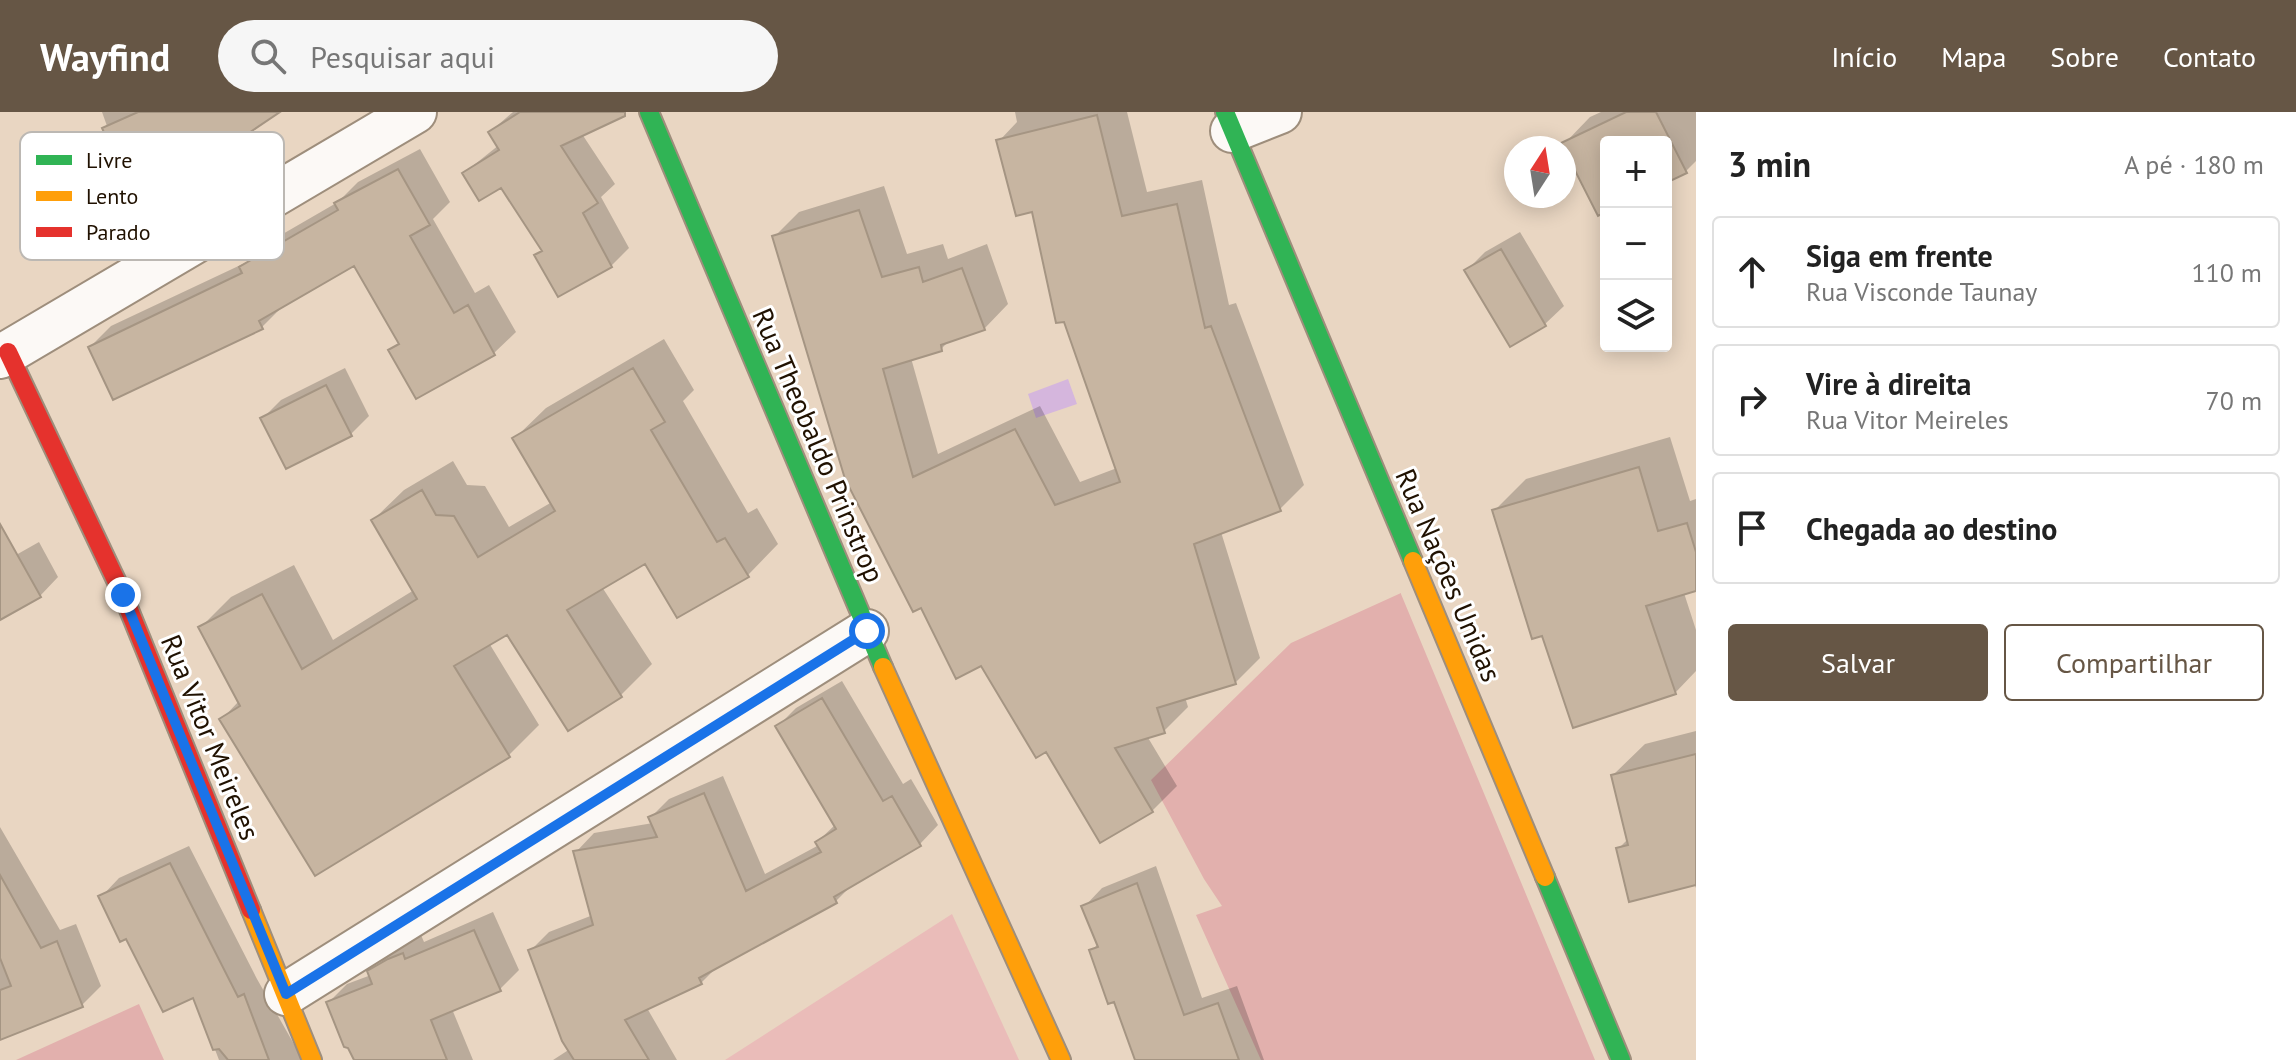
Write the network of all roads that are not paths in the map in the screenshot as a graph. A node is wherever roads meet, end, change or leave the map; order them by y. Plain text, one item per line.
1 (415, 112) edge
2 (649, 112) edge
3 (1280, 112) edge
4 (1229, 122) edge
5 (284, 189) edge
6 (164, 260) edge
7 (4, 354) edge
8 (867, 631) junction
9 (286, 994) junction
10 (312, 1060) edge
11 (1061, 1060) edge
12 (1621, 1060) edge

1 - 5 street
2 - 8 street, Rua Theobaldo Prinstrop
3 - 4 street
4 - 12 street, Rua Nações Unidas
6 - 7 street
7 - 9 street, Rua Vitor Meireles
8 - 9 street
8 - 11 street, Rua Theobaldo Prinstrop
9 - 10 street, Rua Vitor Meireles

